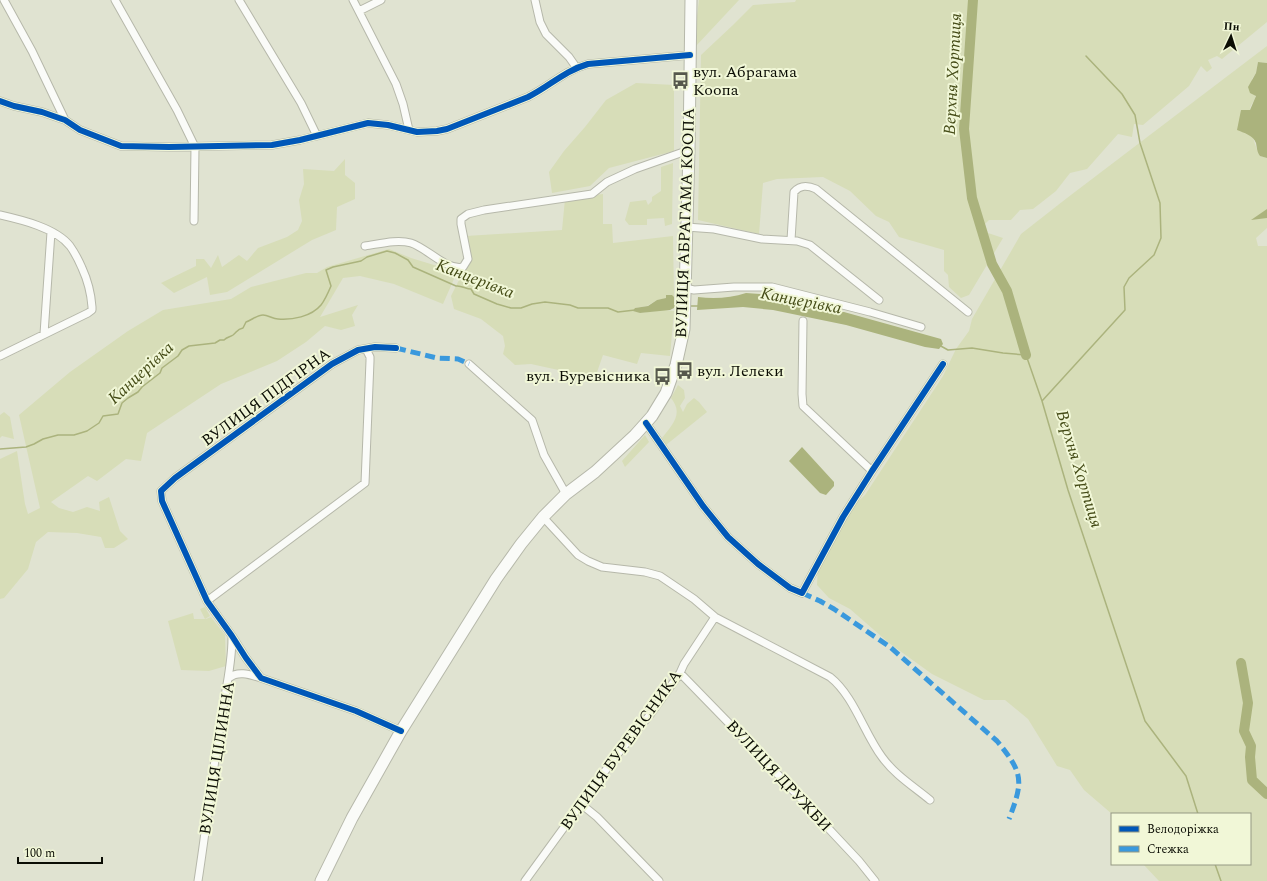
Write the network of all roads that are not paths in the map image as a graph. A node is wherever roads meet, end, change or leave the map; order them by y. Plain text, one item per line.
1 (4, 0) edge
2 (115, 0) edge
3 (239, 0) edge
4 (353, 0) edge
5 (381, 0) edge
6 (535, 0) edge
7 (691, 0) edge
8 (359, 11) junction
9 (690, 55) junction
10 (576, 68) junction
11 (0, 101) edge
12 (65, 120) junction
13 (409, 130) junction
14 (317, 136) junction
15 (195, 146) junction
16 (689, 150) junction
17 (0, 215) edge
18 (194, 221) dead end
19 (686, 227) junction
20 (51, 232) junction
21 (791, 240) junction
22 (365, 246) dead end
23 (685, 288) junction
24 (879, 300) dead end
25 (968, 312) dead end
26 (803, 321) dead end
27 (920, 327) dead end
28 (44, 334) junction
29 (396, 348) dead end
30 (366, 349) junction
31 (0, 356) edge
32 (469, 364) dead end
33 (943, 364) dead end
34 (646, 423) junction
35 (872, 471) junction
36 (566, 494) junction
37 (543, 517) junction
38 (207, 601) junction
39 (715, 617) junction
40 (232, 636) junction
41 (680, 673) junction
42 (229, 678) junction
43 (261, 678) junction
44 (401, 731) junction
45 (930, 800) dead end
46 (581, 804) junction
47 (198, 881) edge
48 (321, 881) edge
49 (524, 881) edge
50 (659, 881) edge
51 (875, 881) edge

1 - 12 street
2 - 15 street
3 - 14 street
4 - 8 street
5 - 8 street
6 - 10 street
7 - 9 main road, ВУЛИЦЯ АБРАГАМА КООПА
8 - 13 street
9 - 10 street
9 - 16 main road, ВУЛИЦЯ АБРАГАМА КООПА
10 - 13 street
11 - 12 street
12 - 15 street
13 - 14 street
14 - 15 street
15 - 18 street
16 - 19 main road, ВУЛИЦЯ АБРАГАМА КООПА
16 - 22 street
17 - 20 street
19 - 21 street
19 - 23 main road, ВУЛИЦЯ АБРАГАМА КООПА
20 - 28 street
20 - 28 street
21 - 24 street
21 - 25 street
23 - 27 street
23 - 34 main road, ВУЛИЦЯ АБРАГАМА КООПА
26 - 35 street
28 - 31 street
29 - 30 street, ВУЛИЦЯ ПІДГІРНА
30 - 38 street
30 - 38 street, ВУЛИЦЯ ПІДГІРНА
32 - 36 street
33 - 35 street
34 - 35 street
34 - 36 main road, ВУЛИЦЯ АБРАГАМА КООПА
36 - 37 main road, ВУЛИЦЯ АБРАГАМА КООПА
37 - 39 street
37 - 44 main road, ВУЛИЦЯ АБРАГАМА КООПА
38 - 40 street
39 - 41 street, ВУЛИЦЯ БУРЕВІСНИКА
39 - 45 street
40 - 42 street, ВУЛИЦЯ ЦІЛИННА
40 - 43 street
41 - 46 street, ВУЛИЦЯ БУРЕВІСНИКА
41 - 51 street, ВУЛИЦЯ ДРУЖБИ
42 - 43 street
42 - 47 street, ВУЛИЦЯ ЦІЛИННА
43 - 44 street
44 - 48 main road, ВУЛИЦЯ АБРАГАМА КООПА
46 - 49 street, ВУЛИЦЯ БУРЕВІСНИКА
46 - 50 street

